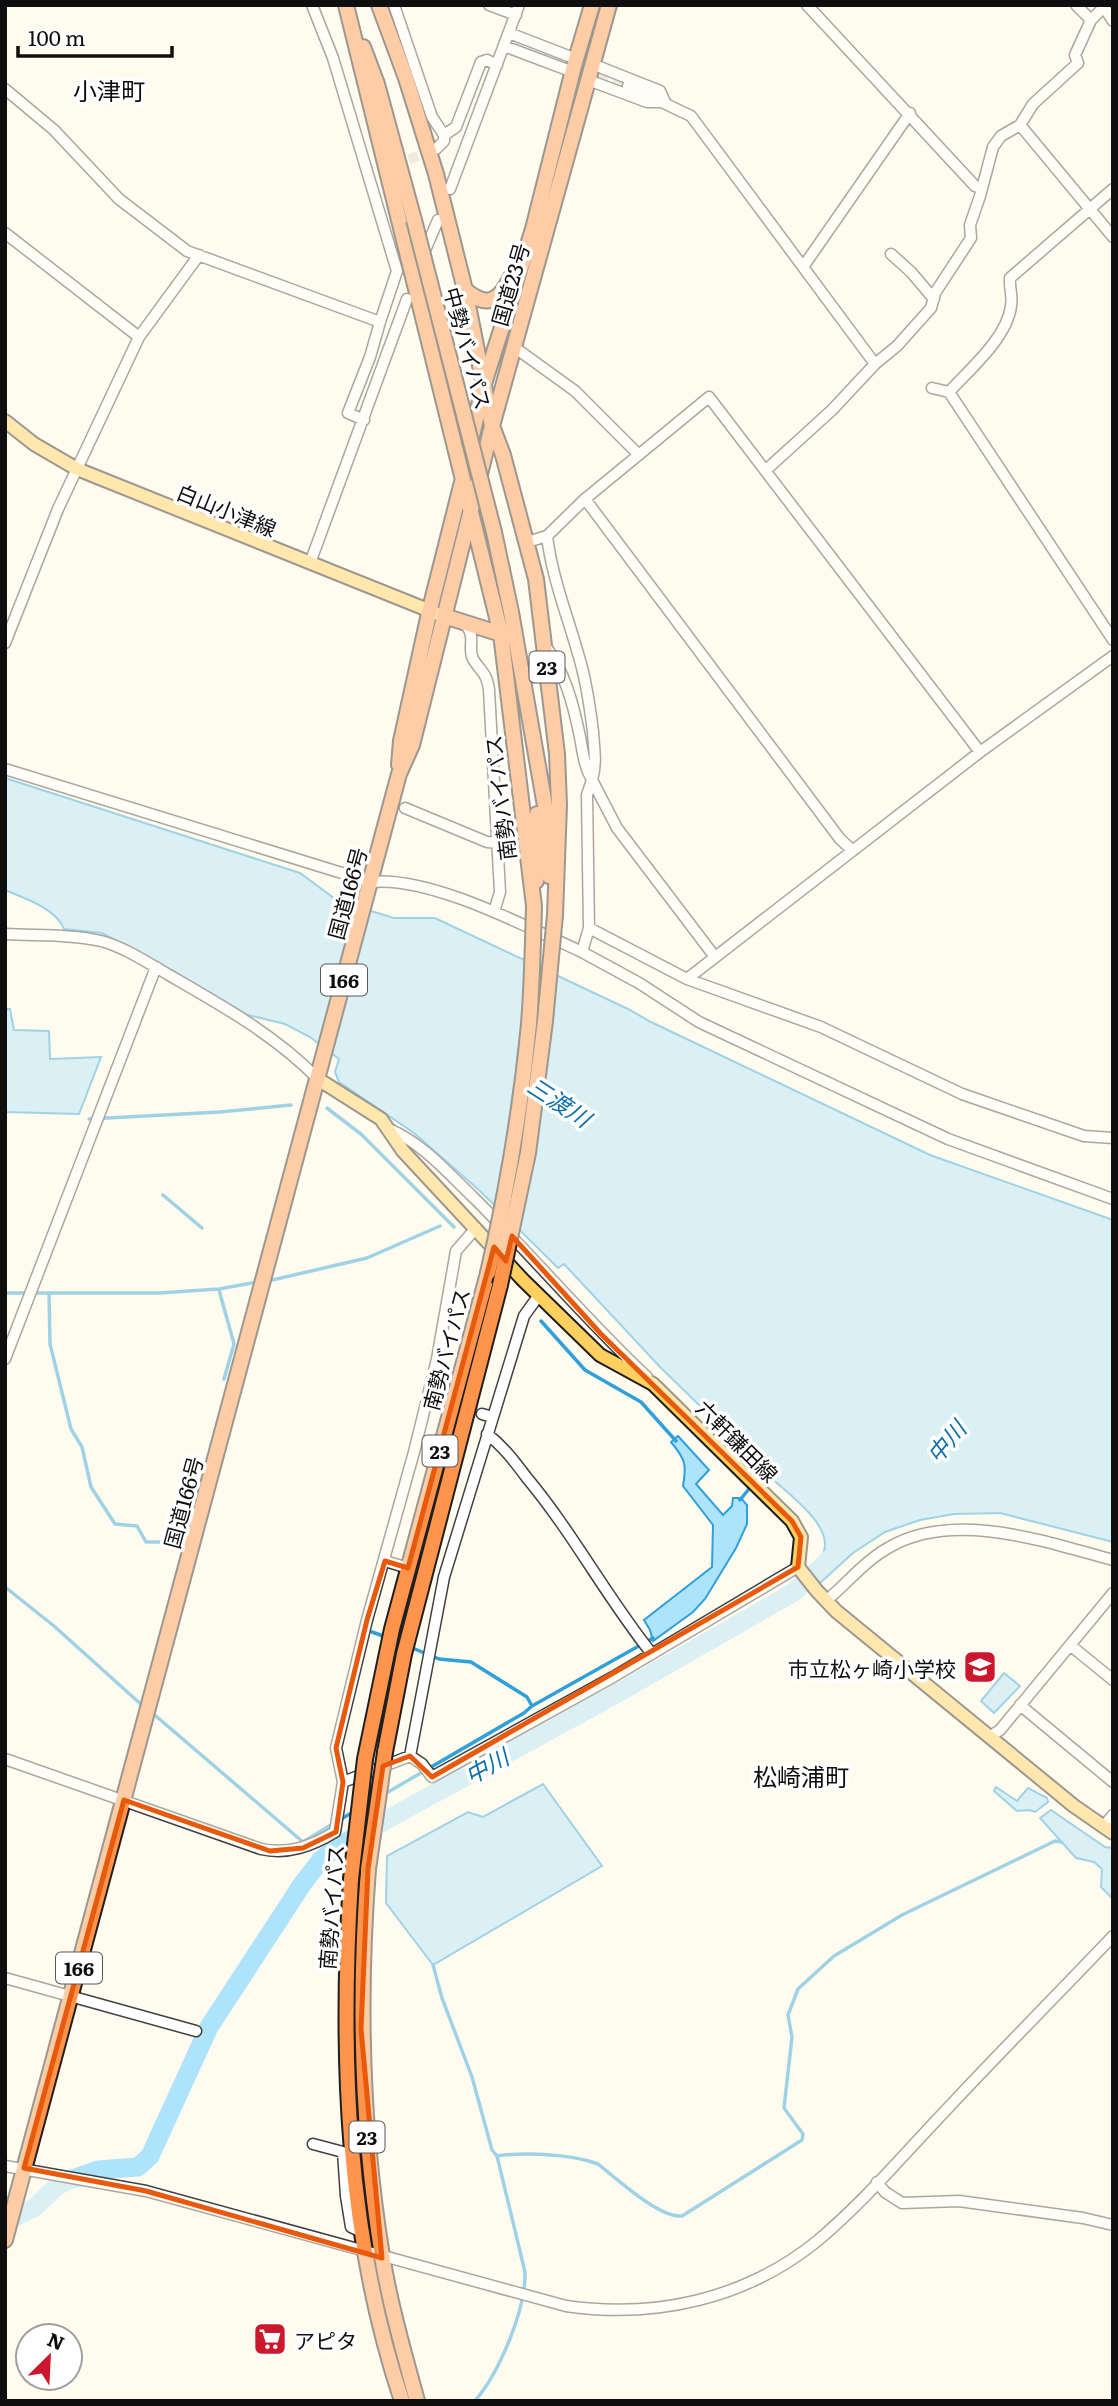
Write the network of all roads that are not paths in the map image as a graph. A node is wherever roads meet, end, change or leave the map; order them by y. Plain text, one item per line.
1 (312, 5) edge
2 (347, 5) edge
3 (379, 5) edge
4 (394, 5) edge
5 (489, 5) edge
6 (592, 5) edge
7 (609, 5) edge
8 (807, 5) edge
9 (1076, 5) edge
10 (1105, 6) edge
11 (518, 10) edge
12 (1091, 20) junction
13 (1113, 21) edge
14 (507, 40) junction
15 (543, 54) tunnel mouth
16 (592, 64) junction
17 (497, 65) junction
18 (574, 66) junction
19 (587, 79) junction
20 (628, 86) tunnel mouth
21 (5, 89) edge
22 (665, 102) junction
23 (910, 113) junction
24 (1020, 125) junction
25 (444, 135) junction
26 (436, 149) tunnel mouth
27 (381, 170) dead end
28 (369, 175) junction
29 (450, 189) dead end
30 (1113, 189) edge
31 (982, 190) junction
32 (1090, 209) junction
33 (438, 220) dead end
34 (533, 229) junction
35 (5, 233) edge
36 (1113, 237) edge
37 (891, 254) dead end
38 (199, 255) junction
39 (420, 263) dead end
40 (803, 267) junction
41 (465, 290) junction
42 (407, 299) dead end
43 (934, 299) junction
44 (380, 322) junction
45 (139, 337) junction
46 (514, 347) junction
47 (875, 365) junction
48 (508, 368) junction
49 (482, 387) junction
50 (932, 388) dead end
51 (950, 392) junction
52 (364, 420) junction
53 (5, 421) edge
54 (492, 426) junction
55 (503, 455) junction
56 (639, 455) junction
57 (77, 469) junction
58 (766, 470) junction
59 (464, 476) junction
60 (585, 499) junction
61 (471, 512) junction
62 (547, 536) junction
63 (527, 542) junction
64 (310, 563) junction
65 (430, 609) junction
66 (443, 617) junction
67 (465, 624) junction
68 (497, 633) junction
69 (1113, 640) edge
70 (5, 643) edge
71 (544, 644) junction
72 (472, 648) junction
73 (1113, 656) edge
74 (528, 708) junction
75 (979, 752) junction
76 (5, 769) edge
77 (399, 774) junction
78 (592, 780) junction
79 (405, 808) dead end
80 (499, 843) junction
81 (852, 850) junction
82 (371, 882) junction
83 (534, 906) junction
84 (494, 912) junction
85 (552, 914) junction
86 (589, 928) junction
87 (5, 934) edge
88 (551, 950) joint
89 (582, 952) junction
90 (715, 957) junction
91 (156, 967) junction
92 (687, 979) junction
93 (318, 1079) junction
94 (388, 1129) junction
95 (1113, 1138) edge
96 (1113, 1199) edge
97 (476, 1228) junction
98 (539, 1295) junction
99 (5, 1359) edge
100 (653, 1384) junction
101 (427, 1396) junction
102 (439, 1400) tunnel mouth
103 (487, 1434) junction
104 (1113, 1560) edge
105 (385, 1561) junction
106 (798, 1567) junction
107 (408, 1568) junction
108 (425, 1571) junction
109 (444, 1577) junction
110 (1113, 1593) edge
111 (822, 1596) junction
112 (1070, 1645) junction
113 (647, 1647) junction
114 (1113, 1681) edge
115 (1020, 1705) junction
116 (989, 1737) junction
117 (410, 1756) junction
118 (5, 1759) edge
119 (343, 1782) junction
120 (1113, 1782) edge
121 (124, 1800) junction
122 (1113, 1815) edge
123 (1109, 1831) edge
124 (1113, 1936) edge
125 (5, 1978) edge
126 (72, 1995) junction
127 (196, 2031) dead end
128 (313, 2144) dead end
129 (5, 2166) edge
130 (24, 2168) junction
131 (877, 2182) junction
132 (1113, 2225) edge
133 (362, 2232) junction
134 (5, 2240) edge
135 (364, 2251) junction
136 (382, 2258) junction
137 (402, 2401) edge
138 (417, 2401) edge

1 - 28 street
2 - 59 highway, 23
2 - 74 highway, 中勢バイパス / 23, bridge
3 - 41 highway, 23
4 - 25 street
5 - 11 street
6 - 18 highway, 国道23号 / 23
7 - 16 highway, 国道23号 / 23
8 - 23 street
9 - 12 street
10 - 12 street
10 - 13 street
11 - 14 street
12 - 24 street
14 - 15 street
14 - 17 street
14 - 18 street
16 - 19 highway, 国道23号 / 23
16 - 22 street
17 - 25 street
17 - 29 street
18 - 34 highway, 国道23号 / 23
19 - 22 street
19 - 46 highway, 国道23号 / 23
20 - 22 street
21 - 38 street
22 - 40 street
23 - 31 street
23 - 40 street
24 - 31 street
24 - 32 street
25 - 26 street
27 - 28 street
28 - 44 street
30 - 32 street
31 - 43 street
32 - 36 street
32 - 51 street
33 - 39 street
34 - 41 highway
34 - 49 highway, 国道23号 / 23
35 - 45 street
37 - 43 street
38 - 44 street
38 - 45 street
40 - 47 street
41 - 49 highway, 23
42 - 52 street
43 - 47 street
44 - 52 street
45 - 57 street
46 - 48 highway, 国道23号 / 23
46 - 56 street
47 - 58 street
48 - 54 highway, 国道23号 / 23
48 - 55 highway, 23
49 - 54 highway, 23
49 - 59 highway, 国道23号 / 23
50 - 51 street
51 - 69 street
52 - 64 street
53 - 57 main road, 白山小津線
54 - 55 highway, 23
54 - 61 highway, 国道23号 / 23
55 - 63 highway, 23
56 - 58 street
56 - 60 street
57 - 64 main road, 白山小津線
57 - 70 street
58 - 75 street
59 - 61 highway, 23
59 - 65 highway, 国道23号 / 23
60 - 62 street
60 - 81 street
61 - 66 highway, 国道23号 / 23
61 - 68 highway, 南勢バイパス / 23
62 - 63 street
62 - 78 street
63 - 71 highway, 23
64 - 65 main road, 白山小津線
65 - 66 main road, 白山小津線
65 - 77 highway, 国道166号 / 166
66 - 67 highway
66 - 77 highway, 国道166号 / 166
67 - 68 highway
67 - 72 street
68 - 72 street
68 - 83 highway, 南勢バイパス / 23
71 - 78 street
71 - 85 highway, 23
72 - 80 street
73 - 75 street
74 - 83 highway, 中勢バイパス / 23
74 - 85 highway, 中勢バイパス / 23
75 - 81 street
76 - 82 street
77 - 82 highway, 国道166号 / 166
78 - 86 street
78 - 90 street
79 - 80 street
80 - 84 street
81 - 90 street
82 - 84 street
82 - 93 highway, 国道166号 / 166
83 - 107 highway, 南勢バイパス / 23, bridge
84 - 89 street
85 - 88 highway, 中勢バイパス / 23, bridge
86 - 89 street
86 - 92 street
87 - 91 street
88 - 108 highway, 南勢バイパス / 23, bridge
89 - 96 street
90 - 92 street
91 - 93 street
91 - 99 street
92 - 95 street
93 - 94 main road, 六軒鎌田線
93 - 121 highway, 国道166号 / 166
94 - 97 main road, 六軒鎌田線
94 - 100 street
97 - 98 main road, 六軒鎌田線
97 - 101 street
98 - 100 main road, 六軒鎌田線
98 - 103 street
100 - 106 main road, 六軒鎌田線
101 - 102 street
101 - 105 street
103 - 109 street
103 - 113 street
104 - 111 street
105 - 107 street
105 - 119 street
106 - 111 main road
106 - 113 street
107 - 133 highway, 南勢バイパス / 23, bridge
108 - 109 street
108 - 136 highway, 南勢バイパス / 23, bridge
109 - 117 street
110 - 112 street
111 - 116 main road
112 - 114 street
112 - 115 street
113 - 117 street
115 - 116 street
115 - 120 street
116 - 123 main road
117 - 119 street
118 - 121 street
119 - 121 street
121 - 126 highway, 国道166号 / 166
122 - 123 street
124 - 131 street
125 - 126 street
126 - 127 street
126 - 130 highway, 国道166号 / 166
128 - 133 street
129 - 130 street
130 - 134 highway, 国道166号 / 166
130 - 135 street
131 - 132 street
131 - 136 street
133 - 135 highway, 南勢バイパス / 23
135 - 136 street
135 - 137 highway, 南勢バイパス / 23
136 - 138 highway, 南勢バイパス / 23

